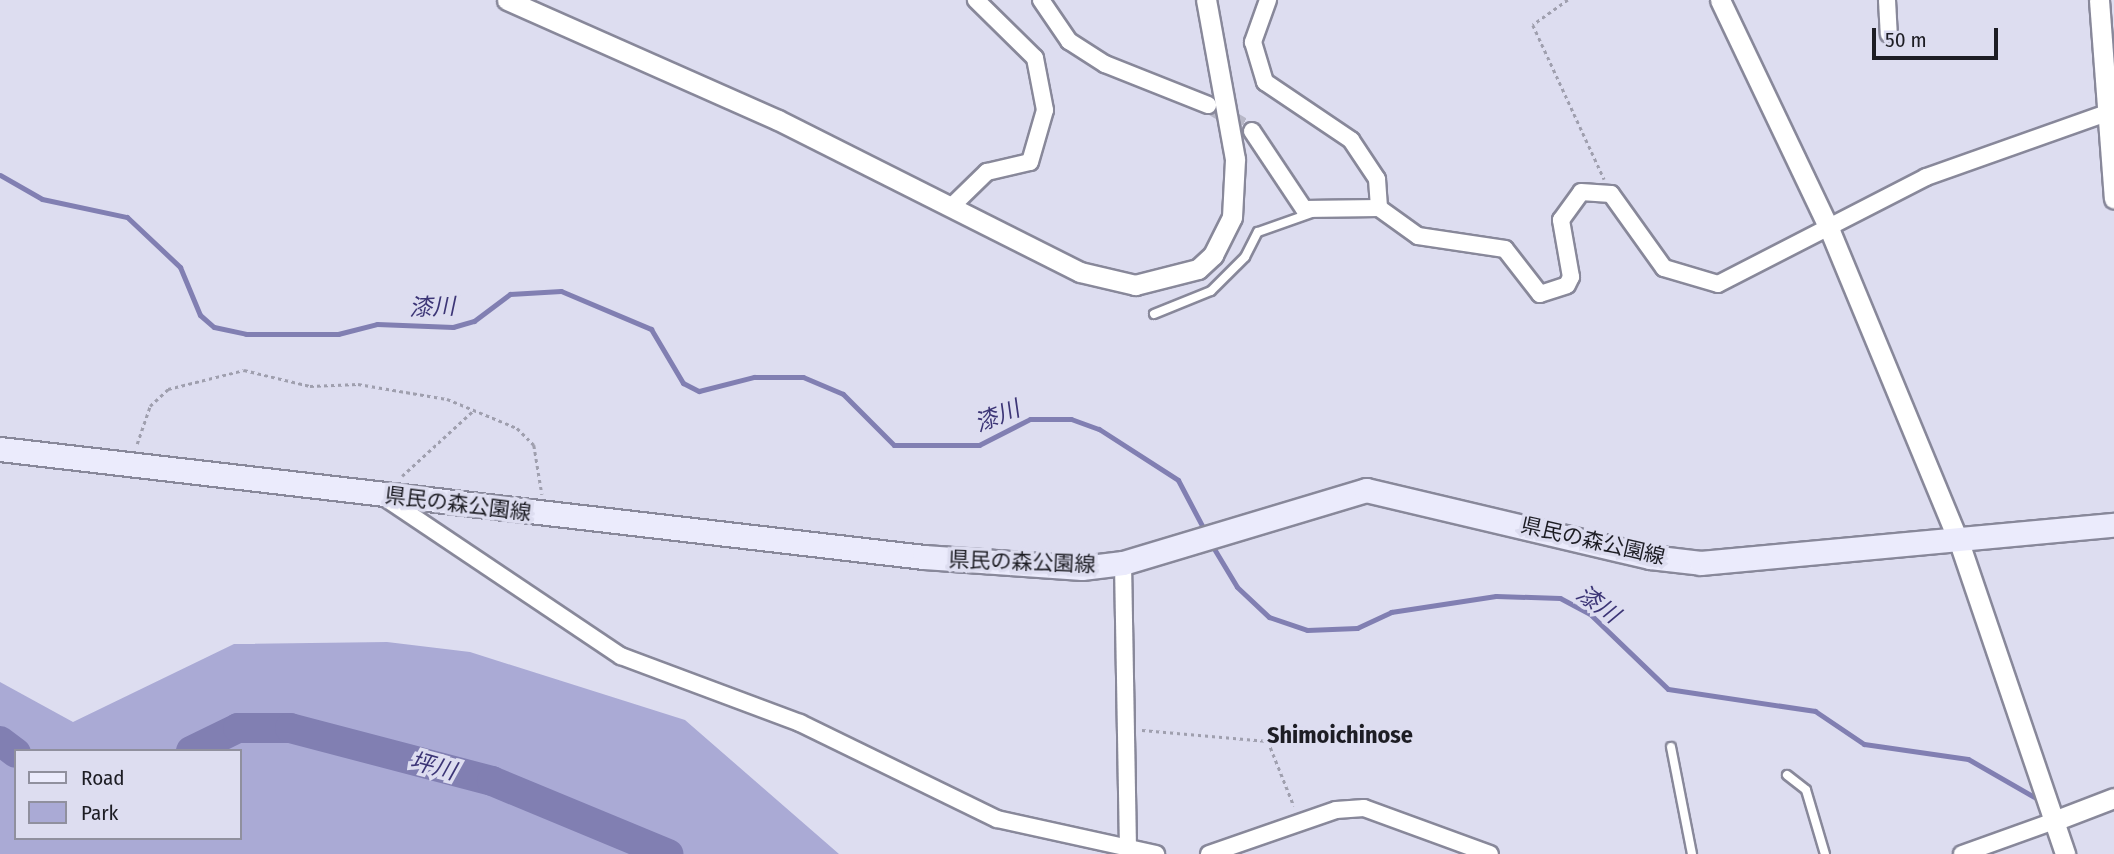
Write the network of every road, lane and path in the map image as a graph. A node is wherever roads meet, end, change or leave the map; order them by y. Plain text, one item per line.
1 (507, 0) edge
2 (976, 0) edge
3 (1041, 0) edge
4 (1206, 0) edge
5 (1268, 0) edge
6 (1568, 0) edge
7 (1720, 0) edge
8 (1887, 0) edge
9 (2099, 0) edge
10 (1889, 34) dead end
11 (1208, 105) tunnel mouth
12 (2104, 114) junction
13 (1252, 131) tunnel mouth
14 (1611, 194) junction
15 (2114, 198) edge
16 (952, 206) junction
17 (1379, 208) junction
18 (1312, 213) junction
19 (1830, 231) junction
20 (1154, 314) dead end
21 (474, 410) junction
22 (0, 449) edge
23 (134, 465) junction
24 (381, 495) junction
25 (543, 514) junction
26 (2114, 525) edge
27 (1959, 542) junction
28 (1123, 563) junction
29 (1127, 728) junction
30 (1671, 747) dead end
31 (1787, 775) dead end
32 (2114, 798) edge
33 (2054, 821) junction
34 (1301, 822) junction
35 (1129, 850) edge
36 (1156, 854) edge
37 (1209, 854) edge
38 (1490, 854) edge
39 (1692, 854) edge
40 (1825, 854) edge
41 (1962, 854) edge
42 (2064, 854) edge

1 - 16 street
2 - 16 street
3 - 11 street
4 - 16 street
5 - 17 street
6 - 14 path
7 - 19 street
8 - 10 street
9 - 12 street
12 - 15 street
12 - 19 street
13 - 18 street
14 - 17 street
14 - 19 street
17 - 18 street
18 - 20 lane
19 - 27 street
21 - 23 path
21 - 24 path
21 - 25 path
22 - 23 main road, 県民の森公園線
23 - 24 main road, 県民の森公園線
24 - 25 main road, 県民の森公園線
24 - 35 street
25 - 28 main road, 県民の森公園線
26 - 27 main road, 県民の森公園線
27 - 28 main road, 県民の森公園線
27 - 33 street
28 - 29 street
29 - 34 path
29 - 35 street
30 - 39 lane
31 - 40 lane
32 - 33 street
33 - 41 street
33 - 42 street
34 - 37 street
34 - 38 street
35 - 36 street

